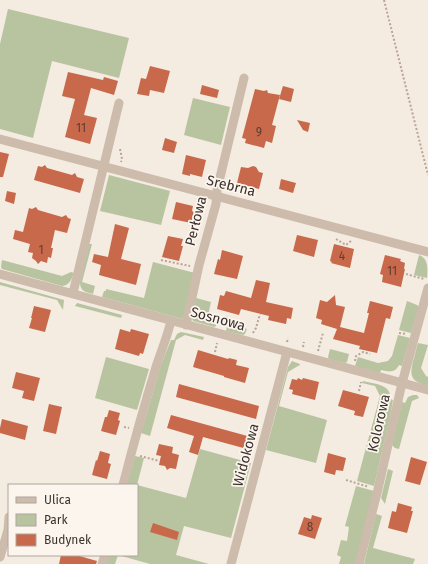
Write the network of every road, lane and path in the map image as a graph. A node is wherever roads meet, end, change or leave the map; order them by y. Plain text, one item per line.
1 (384, 0) edge
2 (244, 78) dead end
3 (119, 104) dead end
4 (0, 139) edge
5 (103, 167) junction
6 (428, 175) edge
7 (217, 196) junction
8 (428, 252) edge
9 (161, 260) dead end
10 (198, 269) junction
11 (0, 274) edge
12 (406, 274) dead end
13 (428, 280) edge
14 (428, 288) edge
15 (73, 294) junction
16 (260, 314) dead end
17 (171, 321) junction
18 (186, 325) junction
19 (323, 333) dead end
20 (250, 342) junction
21 (287, 352) junction
22 (370, 354) dead end
23 (316, 360) junction
24 (352, 370) junction
25 (402, 383) junction
26 (428, 390) edge
27 (131, 454) junction
28 (159, 461) dead end
29 (346, 480) dead end
30 (123, 484) edge
31 (378, 489) junction
32 (8, 530) edge
33 (0, 557) edge
34 (231, 564) edge
35 (359, 564) edge

1 - 6 path
2 - 7 street, Perłowa
3 - 5 street
4 - 5 street, Srebrna
5 - 7 street, Srebrna
5 - 15 street
7 - 8 street, Srebrna
7 - 10 street, Perłowa
9 - 10 path
10 - 18 street, Perłowa
11 - 15 street, Sosnowa
12 - 13 path
14 - 25 street, Kolorowa
15 - 17 street, Sosnowa
16 - 20 path
17 - 18 street, Sosnowa
17 - 27 street
18 - 20 street, Sosnowa
19 - 23 path
20 - 21 street, Sosnowa
21 - 23 street, Sosnowa
21 - 34 street, Widokowa
22 - 24 path
23 - 24 street, Sosnowa
24 - 25 street, Sosnowa
25 - 26 street, Sosnowa
25 - 31 street, Kolorowa
27 - 28 path
27 - 30 street
29 - 31 path
31 - 35 street, Kolorowa
32 - 33 street

